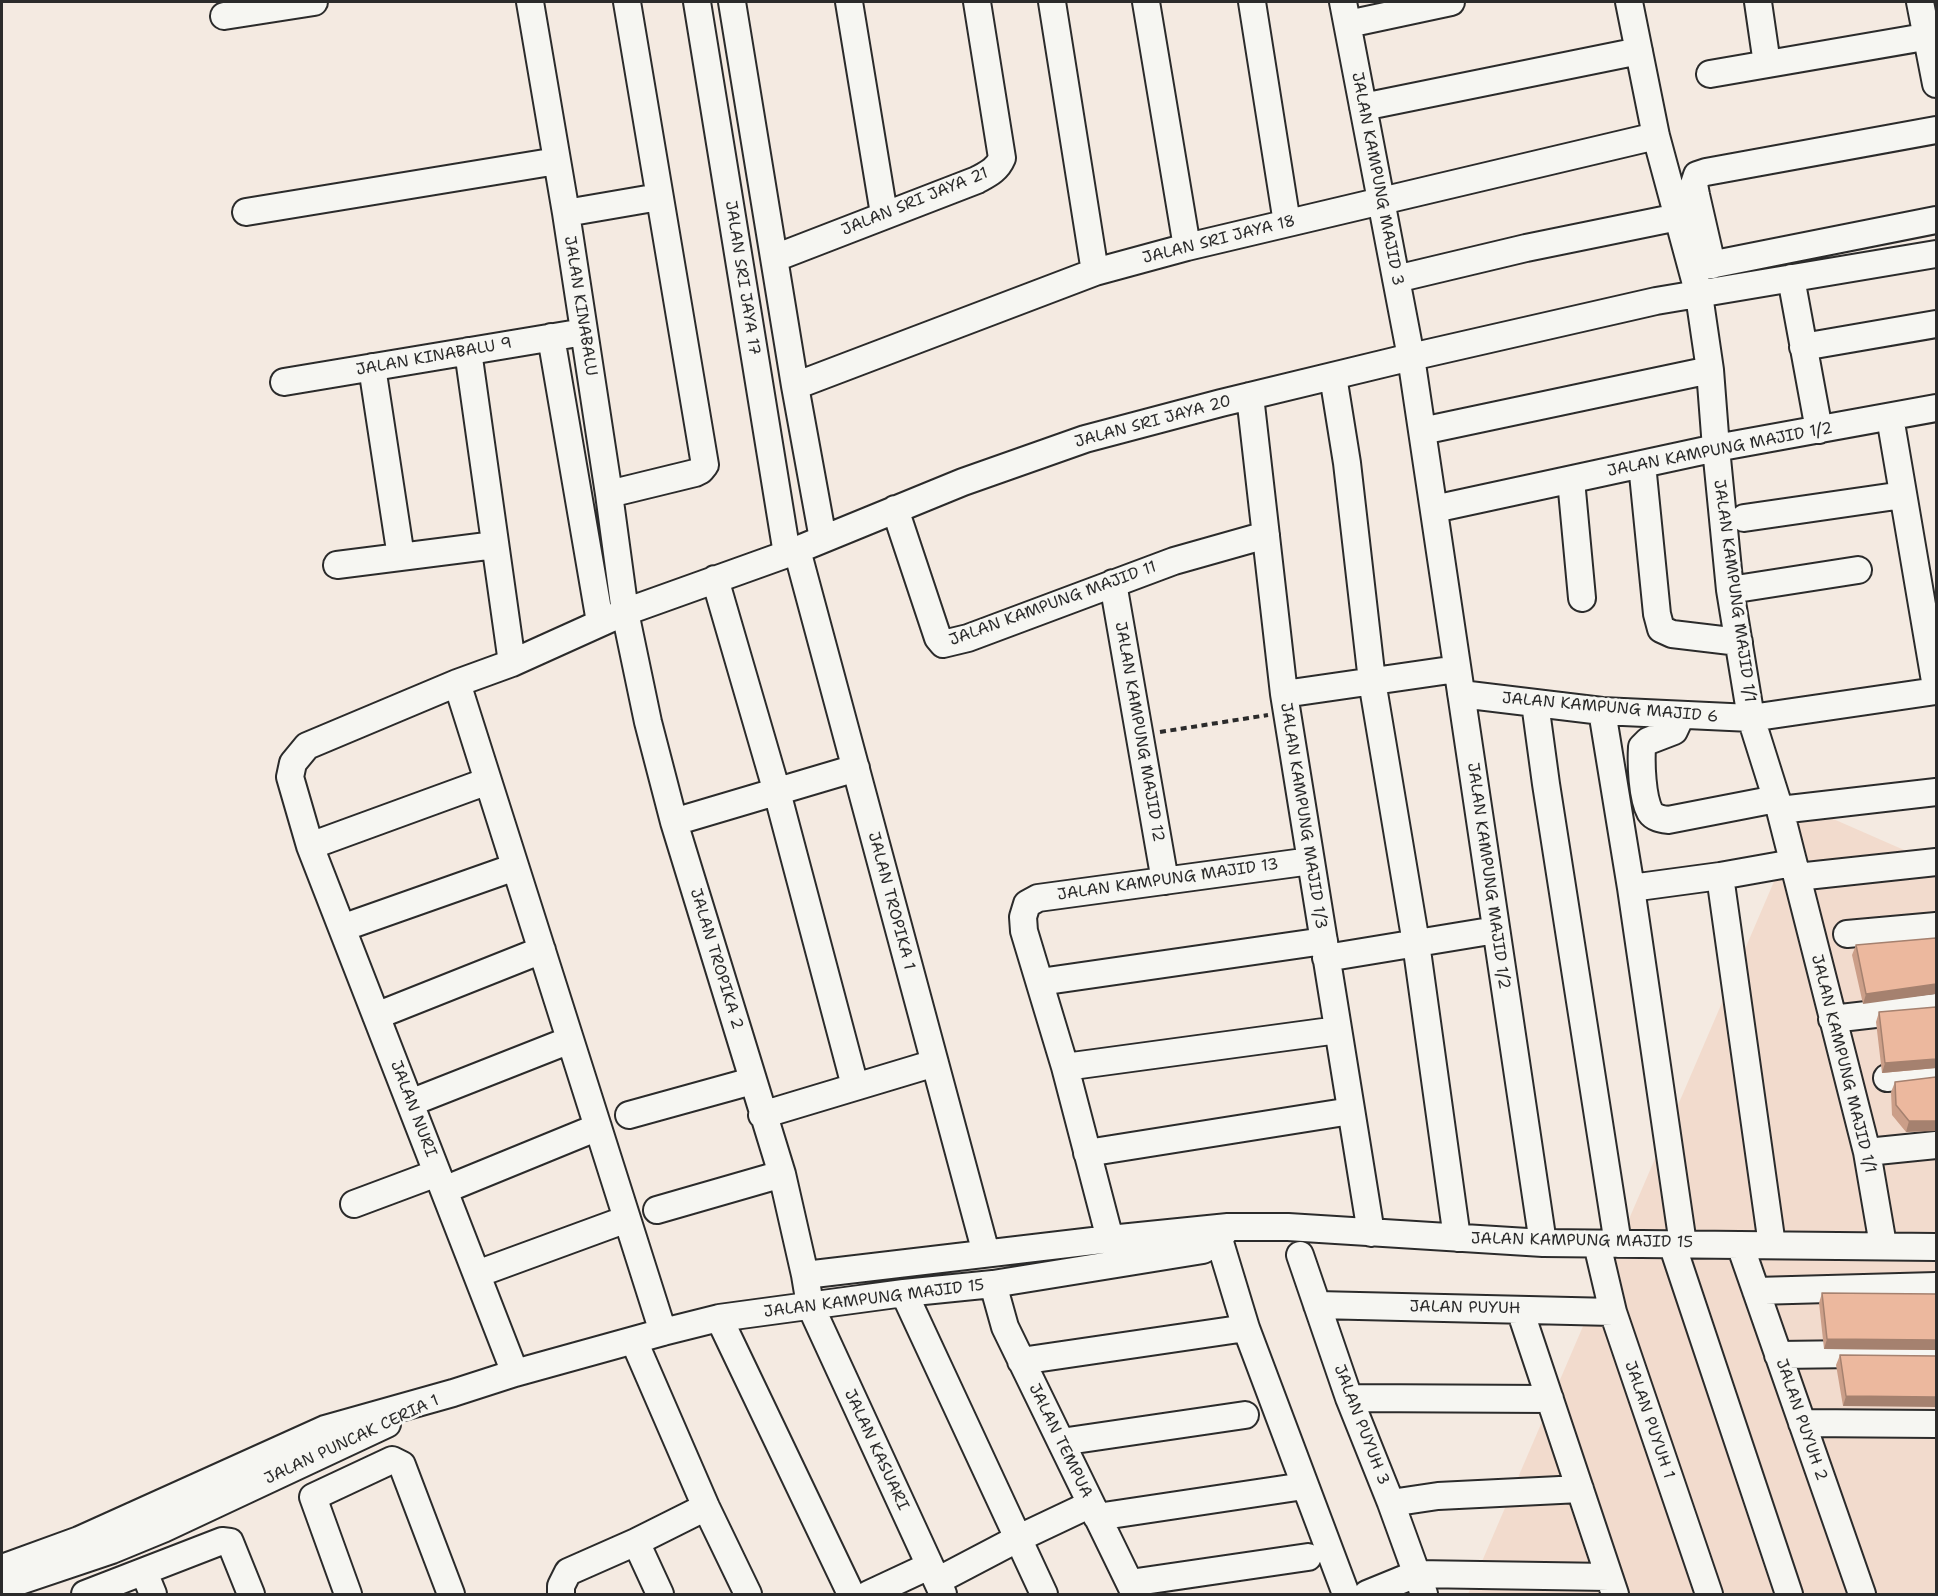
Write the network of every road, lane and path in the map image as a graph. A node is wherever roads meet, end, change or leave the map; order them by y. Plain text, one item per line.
1 (314, 2) edge
2 (530, 2) edge
3 (627, 2) edge
4 (697, 2) edge
5 (732, 2) edge
6 (849, 2) edge
7 (977, 2) edge
8 (1052, 2) edge
9 (1146, 2) edge
10 (1252, 2) edge
11 (1451, 2) edge
12 (1629, 2) edge
13 (1758, 2) edge
14 (1920, 2) edge
15 (1346, 13) edge
16 (224, 16) dead end
17 (1932, 36) edge
18 (1639, 51) junction
19 (1767, 64) junction
20 (1710, 74) dead end
21 (1936, 84) edge
22 (1363, 106) junction
23 (1936, 130) edge
24 (1656, 136) junction
25 (557, 161) junction
26 (659, 197) junction
27 (1381, 200) junction
28 (246, 212) dead end
29 (566, 213) junction
30 (884, 214) junction
31 (1678, 217) junction
32 (1936, 220) edge
33 (1287, 223) junction
34 (1187, 247) junction
35 (1936, 254) edge
36 (775, 258) junction
37 (1701, 267) junction
38 (1095, 272) junction
39 (1791, 278) junction
40 (1396, 279) junction
41 (1699, 295) junction
42 (1936, 324) edge
43 (584, 332) junction
44 (551, 337) junction
45 (1803, 347) junction
46 (468, 351) junction
47 (1411, 357) junction
48 (372, 367) junction
49 (1710, 370) junction
50 (1333, 376) junction
51 (284, 382) dead end
52 (795, 386) junction
53 (1250, 396) junction
54 (1936, 408) edge
55 (1890, 417) junction
56 (1819, 430) junction
57 (1422, 431) junction
58 (1716, 448) junction
59 (1642, 464) junction
60 (1571, 480) junction
61 (609, 495) junction
62 (1903, 495) junction
63 (896, 509) junction
64 (1434, 509) junction
65 (1744, 518) dead end
66 (1266, 535) junction
67 (823, 539) junction
68 (495, 545) junction
69 (792, 552) junction
70 (400, 557) junction
71 (337, 565) dead end
72 (1858, 570) dead end
73 (715, 579) junction
74 (1113, 583) junction
75 (1730, 590) junction
76 (1582, 598) dead end
77 (625, 612) junction
78 (600, 622) junction
79 (1739, 642) junction
80 (512, 663) junction
81 (1457, 669) junction
82 (1372, 681) junction
83 (457, 684) junction
84 (1936, 689) edge
85 (1461, 694) junction
86 (1285, 703) junction
87 (1535, 703) junction
88 (1602, 711) junction
89 (1681, 716) junction
90 (1751, 718) junction
91 (1139, 736) junction
92 (856, 768) junction
93 (488, 781) junction
94 (777, 792) junction
95 (1936, 792) edge
96 (1778, 804) junction
97 (674, 822) junction
98 (310, 846) junction
99 (1311, 861) junction
100 (1936, 862) edge
101 (515, 867) junction
102 (1795, 870) junction
103 (1720, 876) junction
104 (1165, 881) junction
105 (1631, 888) junction
106 (1936, 926) edge
107 (342, 928) junction
108 (1496, 930) junction
109 (1847, 934) dead end
110 (1416, 943) junction
111 (1325, 949) junction
112 (542, 950) junction
113 (1040, 982) junction
114 (1936, 1007) edge
115 (376, 1016) junction
116 (1832, 1019) junction
117 (1338, 1030) junction
118 (570, 1040) junction
119 (935, 1064) junction
120 (1065, 1067) junction
121 (1936, 1073) edge
122 (1887, 1078) dead end
123 (752, 1081) junction
124 (855, 1086) junction
125 (410, 1103) junction
126 (1351, 1111) junction
127 (629, 1115) dead end
128 (762, 1115) junction
129 (598, 1127) junction
130 (1936, 1145) edge
131 (1867, 1152) junction
132 (1087, 1153) junction
133 (782, 1174) junction
134 (440, 1181) junction
135 (354, 1204) dead end
136 (657, 1210) dead end
137 (627, 1219) junction
138 (1223, 1233) junction
139 (1371, 1233) junction
140 (1457, 1238) junction
141 (1110, 1239) junction
142 (1543, 1243) junction
143 (1607, 1244) junction
144 (1677, 1244) junction
145 (1740, 1245) junction
146 (1772, 1245) junction
147 (1883, 1245) junction
148 (1936, 1247) edge
149 (986, 1253) junction
150 (1300, 1255) dead end
151 (477, 1274) junction
152 (805, 1275) junction
153 (993, 1284) junction
154 (1936, 1286) edge
155 (1756, 1291) junction
156 (904, 1293) junction
157 (810, 1305) junction
158 (1317, 1305) junction
159 (1520, 1310) junction
160 (1613, 1312) junction
161 (718, 1318) junction
162 (1246, 1328) junction
163 (663, 1332) junction
164 (634, 1341) junction
165 (1936, 1353) edge
166 (1778, 1355) junction
167 (1021, 1361) junction
168 (515, 1373) junction
169 (453, 1392) junction
170 (1349, 1398) junction
171 (1550, 1399) junction
172 (1245, 1415) dead end
173 (1802, 1423) junction
174 (1936, 1424) edge
175 (1061, 1443) junction
176 (1304, 1486) junction
177 (1580, 1489) junction
178 (1391, 1503) junction
179 (706, 1507) junction
180 (1094, 1511) junction
181 (1017, 1539) junction
182 (636, 1542) junction
183 (1308, 1557) dead end
184 (2, 1568) edge
185 (936, 1580) edge
186 (148, 1583) edge
187 (1420, 1584) edge
188 (1612, 1586) edge
189 (2, 1587) edge
190 (1132, 1589) edge
191 (553, 1592) edge
192 (85, 1594) edge
193 (251, 1594) edge
194 (348, 1594) edge
195 (451, 1594) edge
196 (660, 1594) edge
197 (748, 1594) edge
198 (851, 1594) edge
199 (869, 1594) edge
200 (1044, 1594) edge
201 (1346, 1594) edge
202 (1367, 1594) edge
203 (1709, 1594) edge
204 (1789, 1594) edge
205 (1862, 1594) edge

1 - 16 street
2 - 25 street, JALAN KINABALU
3 - 26 street
4 - 69 street, JALAN SRI JAYA 17
5 - 36 street
6 - 30 street
7 - 30 street, JALAN SRI JAYA 21
8 - 38 street
9 - 34 street
10 - 33 street
11 - 15 street
12 - 18 street, JALAN KAMPUNG MAJID 1/1
13 - 19 street
14 - 17 street
15 - 22 street, JALAN KAMPUNG MAJID 3
17 - 19 street
17 - 21 street
18 - 22 street
18 - 24 street, JALAN KAMPUNG MAJID 1/1
19 - 20 street
22 - 27 street, JALAN KAMPUNG MAJID 3
23 - 37 street
24 - 27 street, JALAN SRI JAYA 18
24 - 31 street, JALAN KAMPUNG MAJID 1/1
25 - 28 street
25 - 29 street, JALAN KINABALU
26 - 29 street
26 - 61 street
27 - 33 street, JALAN SRI JAYA 18
27 - 40 street, JALAN KAMPUNG MAJID 3
29 - 43 street, JALAN KINABALU
30 - 36 street, JALAN SRI JAYA 21
31 - 37 street, JALAN KAMPUNG MAJID 1/1
31 - 40 street
32 - 37 street
33 - 34 street, JALAN SRI JAYA 18
34 - 38 street, JALAN SRI JAYA 18
35 - 39 street, JALAN SRI JAYA 20
36 - 52 street
37 - 41 street, JALAN KAMPUNG MAJID 1/1
38 - 52 street, JALAN SRI JAYA 18
39 - 41 street, JALAN SRI JAYA 20
39 - 45 street
40 - 47 street, JALAN KAMPUNG MAJID 3
41 - 47 street, JALAN SRI JAYA 20
41 - 49 street, JALAN KAMPUNG MAJID 1/1
42 - 45 street
43 - 44 street, JALAN KINABALU 9
43 - 61 street, JALAN KINABALU
44 - 46 street, JALAN KINABALU 9
44 - 78 street
45 - 56 street
46 - 48 street, JALAN KINABALU 9
46 - 68 street
47 - 50 street, JALAN SRI JAYA 20
47 - 57 street, JALAN KAMPUNG MAJID 1/2
48 - 51 street, JALAN KINABALU 9
48 - 70 street
49 - 57 street
49 - 58 street, JALAN KAMPUNG MAJID 1/1
50 - 53 street, JALAN SRI JAYA 20
50 - 82 street
52 - 67 street
53 - 63 street, JALAN SRI JAYA 20
53 - 66 street, JALAN KAMPUNG MAJID 1/3
54 - 55 street, JALAN KAMPUNG MAJID 1/2
55 - 56 street, JALAN KAMPUNG MAJID 1/2
55 - 62 street
56 - 58 street, JALAN KAMPUNG MAJID 1/2
57 - 64 street, JALAN KAMPUNG MAJID 1/2
58 - 59 street, JALAN KAMPUNG MAJID 1/2
58 - 75 street, JALAN KAMPUNG MAJID 1/1
59 - 60 street, JALAN KAMPUNG MAJID 1/2
59 - 79 street
60 - 64 street, JALAN KAMPUNG MAJID 1/2
60 - 76 street
61 - 77 street, JALAN KINABALU
62 - 65 street
62 - 84 street
63 - 67 street, JALAN SRI JAYA 20
63 - 74 street, JALAN KAMPUNG MAJID 11
64 - 81 street, JALAN KAMPUNG MAJID 1/2
66 - 74 street, JALAN KAMPUNG MAJID 11
66 - 86 street, JALAN KAMPUNG MAJID 1/3
67 - 69 street, JALAN SRI JAYA 20
68 - 70 street
68 - 80 street
69 - 73 street, JALAN SRI JAYA 20
69 - 92 street, JALAN TROPIKA 1
70 - 71 street
72 - 75 street
73 - 77 street, JALAN SRI JAYA 20
73 - 94 street
74 - 91 street, JALAN KAMPUNG MAJID 12
75 - 79 street, JALAN KAMPUNG MAJID 1/1
77 - 78 street, JALAN SRI JAYA 20
77 - 97 street, JALAN TROPIKA 2
78 - 80 street, JALAN SRI JAYA 20
79 - 90 street, JALAN KAMPUNG MAJID 1/1
80 - 83 street, JALAN SRI JAYA 20
81 - 82 street
81 - 85 street, JALAN KAMPUNG MAJID 1/2
82 - 86 street
82 - 110 street
83 - 93 street
83 - 98 street, JALAN NURI
84 - 90 street, JALAN KAMPUNG MAJID 6
85 - 87 street, JALAN KAMPUNG MAJID 6
85 - 108 street, JALAN KAMPUNG MAJID 1/2
86 - 91 path
86 - 99 street, JALAN KAMPUNG MAJID 1/3
87 - 88 street, JALAN KAMPUNG MAJID 6
87 - 143 street, JALAN PUYUH 1
88 - 89 street, JALAN KAMPUNG MAJID 6
88 - 105 street
89 - 90 street, JALAN KAMPUNG MAJID 6
89 - 96 street
90 - 96 street, JALAN KAMPUNG MAJID 1/1
91 - 104 street, JALAN KAMPUNG MAJID 12
92 - 94 street
92 - 119 street, JALAN TROPIKA 1
93 - 98 street
93 - 101 street
94 - 97 street
94 - 124 street
95 - 96 street
96 - 102 street, JALAN KAMPUNG MAJID 1/1
97 - 123 street, JALAN TROPIKA 2
98 - 107 street, JALAN NURI
99 - 104 street, JALAN KAMPUNG MAJID 13
99 - 111 street, JALAN KAMPUNG MAJID 1/3
100 - 102 street
101 - 107 street
101 - 112 street
102 - 103 street
102 - 116 street, JALAN KAMPUNG MAJID 1/1
103 - 105 street
103 - 146 street
104 - 113 street, JALAN KAMPUNG MAJID 13
105 - 144 street
106 - 109 street
107 - 115 street, JALAN NURI
108 - 110 street
108 - 142 street, JALAN KAMPUNG MAJID 1/2
110 - 111 street
110 - 140 street
111 - 113 street
111 - 117 street, JALAN KAMPUNG MAJID 1/3
112 - 115 street
112 - 118 street
113 - 120 street
114 - 116 street
115 - 125 street, JALAN NURI
116 - 131 street, JALAN KAMPUNG MAJID 1/1
117 - 120 street
117 - 126 street, JALAN KAMPUNG MAJID 1/3
118 - 125 street
118 - 129 street
119 - 124 street
119 - 149 street, JALAN TROPIKA 1
120 - 132 street
121 - 122 street
123 - 127 street
123 - 128 street, JALAN TROPIKA 2
124 - 128 street
125 - 134 street, JALAN NURI
126 - 132 street
126 - 139 street, JALAN KAMPUNG MAJID 1/3
128 - 133 street, JALAN TROPIKA 2
129 - 134 street
129 - 137 street
130 - 131 street
131 - 147 street, JALAN KAMPUNG MAJID 1/1
132 - 141 street
133 - 136 street
133 - 152 street, JALAN TROPIKA 2
134 - 135 street
134 - 151 street, JALAN NURI
137 - 151 street
137 - 163 street
138 - 139 street, JALAN KAMPUNG MAJID 15
138 - 141 street, JALAN KAMPUNG MAJID 15
138 - 153 street, JALAN KAMPUNG MAJID 15
138 - 162 street
139 - 140 street, JALAN KAMPUNG MAJID 15
140 - 142 street, JALAN KAMPUNG MAJID 15
141 - 149 street, JALAN KAMPUNG MAJID 15
142 - 143 street, JALAN KAMPUNG MAJID 15
143 - 144 street, JALAN KAMPUNG MAJID 15
143 - 160 street, JALAN PUYUH 1
144 - 145 street, JALAN KAMPUNG MAJID 15
144 - 204 street
145 - 146 street, JALAN KAMPUNG MAJID 15
145 - 155 street, JALAN PUYUH 2
146 - 147 street, JALAN KAMPUNG MAJID 15
147 - 148 street, JALAN KAMPUNG MAJID 15
149 - 152 street, JALAN KAMPUNG MAJID 15
150 - 158 street, JALAN PUYUH 3
151 - 168 street, JALAN NURI
152 - 157 street, JALAN TROPIKA 2
153 - 156 street, JALAN KAMPUNG MAJID 15
153 - 167 street, JALAN TEMPUA
154 - 155 street
155 - 166 street, JALAN PUYUH 2
156 - 157 street, JALAN KAMPUNG MAJID 15
156 - 181 street
157 - 161 street, JALAN KAMPUNG MAJID 15
157 - 185 street, JALAN KASUARI
158 - 159 street, JALAN PUYUH
158 - 170 street, JALAN PUYUH 3
159 - 160 street, JALAN PUYUH
159 - 171 street
160 - 203 street, JALAN PUYUH 1
161 - 163 street, JALAN KAMPUNG MAJID 15
161 - 198 street
162 - 167 street
162 - 176 street
163 - 164 street, JALAN KAMPUNG MAJID 15
164 - 168 street, JALAN KAMPUNG MAJID 15
164 - 179 street
165 - 166 street
166 - 173 street, JALAN PUYUH 2
167 - 175 street, JALAN TEMPUA
168 - 169 street, JALAN KAMPUNG MAJID 15
169 - 184 street, JALAN PUNCAK CERIA 1
169 - 189 street, JALAN PUNCAK CERIA 1
170 - 171 street
170 - 178 street, JALAN PUYUH 3
171 - 177 street
172 - 175 street
173 - 174 street
173 - 205 street, JALAN PUYUH 2
175 - 180 street, JALAN TEMPUA
176 - 180 street
176 - 201 street
177 - 178 street
177 - 188 street
178 - 187 street, JALAN PUYUH 3
179 - 182 street
179 - 197 street
180 - 181 street
180 - 190 street, JALAN TEMPUA
181 - 185 street
181 - 200 street
182 - 191 street
182 - 196 street
183 - 190 street
185 - 199 street
186 - 192 street
186 - 193 street
187 - 188 street
187 - 202 street
194 - 195 street

